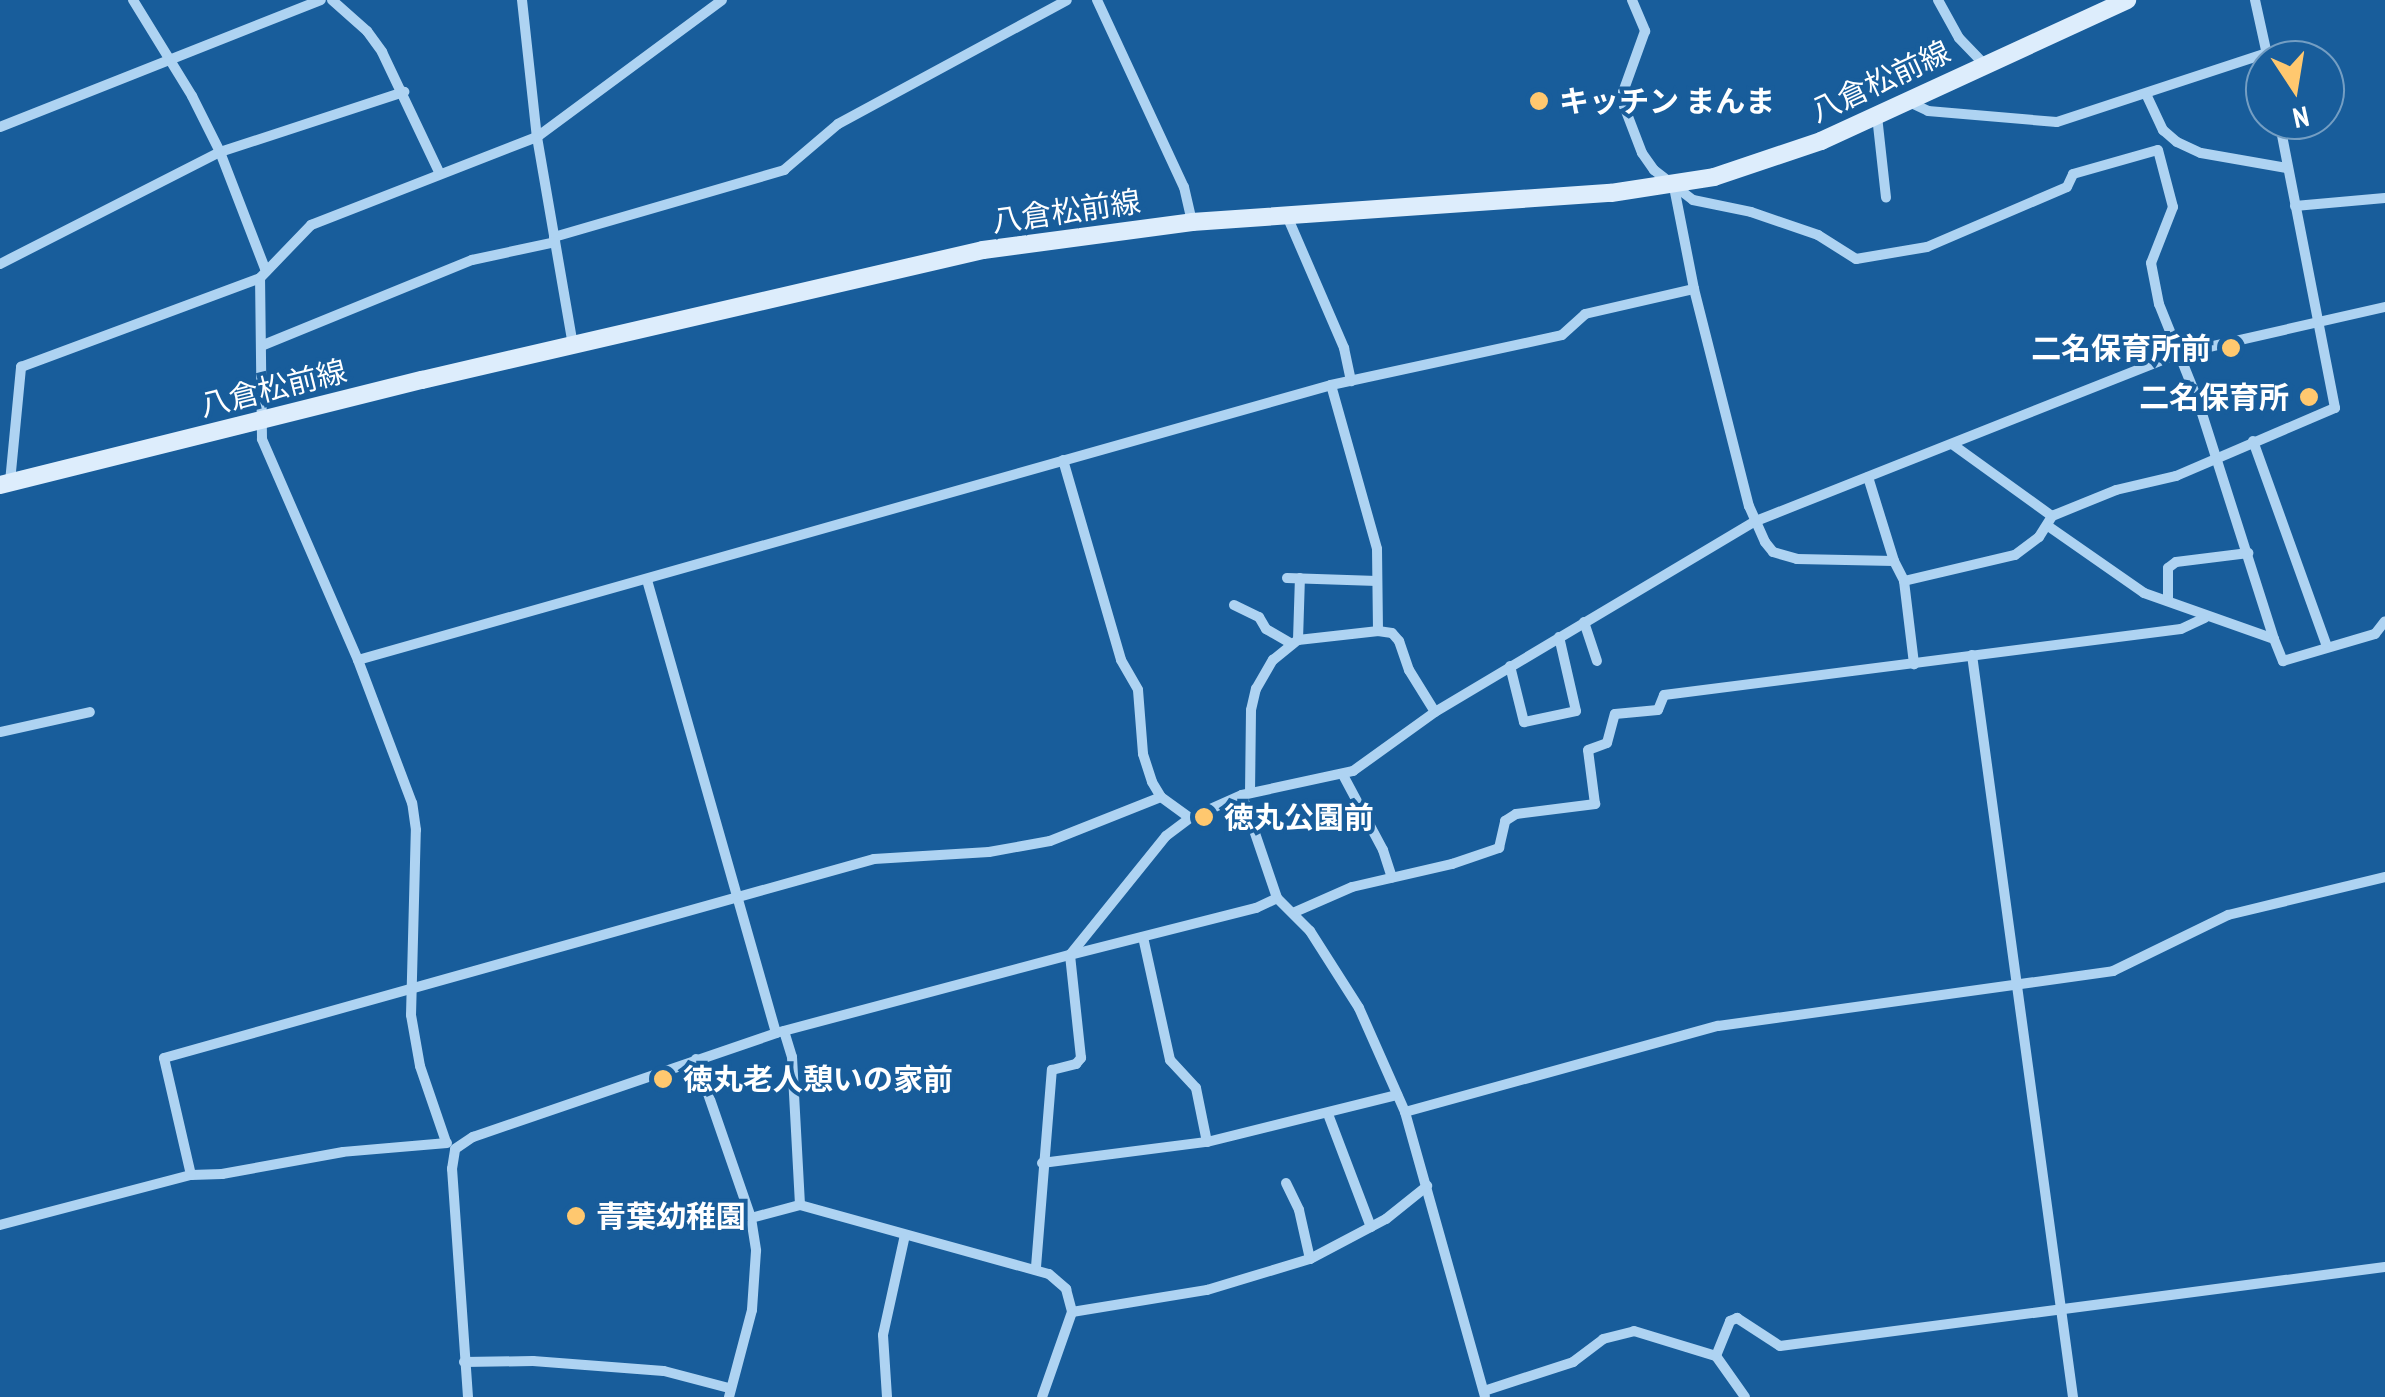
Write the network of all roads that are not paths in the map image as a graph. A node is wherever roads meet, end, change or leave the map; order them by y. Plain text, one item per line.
1 (134, 0) edge
2 (321, 0) edge
3 (332, 0) edge
4 (522, 0) edge
5 (722, 0) edge
6 (1067, 0) edge
7 (1098, 0) edge
8 (1632, 0) edge
9 (1938, 0) edge
10 (2127, 0) edge
11 (2255, 0) edge
12 (2263, 40) edge
13 (170, 59) junction
14 (2245, 62) edge
15 (1982, 63) junction
16 (404, 92) junction
17 (2146, 96) junction
18 (1907, 101) junction
19 (1877, 116) junction
20 (0, 128) edge
21 (2163, 130) junction
22 (537, 137) junction
23 (2282, 140) edge
24 (2158, 150) junction
25 (220, 152) junction
26 (2287, 168) junction
27 (440, 174) junction
28 (1674, 186) junction
29 (1886, 198) dead end
30 (2385, 198) edge
31 (2294, 206) junction
32 (1287, 216) junction
33 (1192, 222) junction
34 (554, 239) junction
35 (0, 264) edge
36 (263, 275) junction
37 (1694, 289) junction
38 (2385, 308) edge
39 (2317, 322) junction
40 (261, 346) junction
41 (573, 347) junction
42 (2178, 354) junction
43 (1350, 381) junction
44 (1331, 385) junction
45 (258, 419) junction
46 (2253, 442) junction
47 (1952, 444) junction
48 (2215, 457) junction
49 (1063, 460) junction
50 (1868, 476) junction
51 (5, 483) edge
52 (1756, 521) junction
53 (2050, 521) junction
54 (2248, 553) junction
55 (1894, 561) junction
56 (1287, 578) dead end
57 (1300, 578) junction
58 (647, 580) junction
59 (1378, 581) junction
60 (1904, 581) junction
61 (2168, 601) junction
62 (1234, 604) dead end
63 (2206, 618) junction
64 (2385, 621) edge
65 (1584, 622) junction
66 (1378, 631) junction
67 (1559, 637) junction
68 (2274, 640) junction
69 (1295, 642) junction
70 (2327, 646) junction
71 (1972, 654) junction
72 (358, 660) junction
73 (1598, 662) dead end
74 (1914, 664) junction
75 (1510, 666) junction
76 (90, 712) dead end
77 (1435, 712) junction
78 (0, 732) edge
79 (1343, 775) junction
80 (1246, 794) junction
81 (1161, 797) junction
82 (1190, 818) junction
83 (1392, 878) junction
84 (2385, 878) edge
85 (736, 897) junction
86 (1277, 898) junction
87 (1295, 912) junction
88 (1142, 937) junction
89 (1070, 955) junction
90 (2017, 985) junction
91 (411, 988) junction
92 (780, 1032) junction
93 (696, 1059) junction
94 (1397, 1094) junction
95 (1405, 1112) junction
96 (1328, 1114) junction
97 (1207, 1142) junction
98 (450, 1146) junction
99 (1042, 1163) junction
100 (190, 1175) junction
101 (1286, 1183) dead end
102 (1427, 1186) junction
103 (800, 1206) junction
104 (751, 1218) junction
105 (0, 1225) edge
106 (1371, 1227) junction
107 (905, 1235) junction
108 (1310, 1259) junction
109 (1036, 1267) junction
110 (2385, 1267) edge
111 (2062, 1309) junction
112 (1072, 1312) junction
113 (1716, 1356) junction
114 (464, 1362) junction
115 (729, 1393) edge
116 (1485, 1394) edge
117 (468, 1397) edge
118 (887, 1397) edge
119 (1042, 1397) edge
120 (1745, 1397) edge
121 (2073, 1397) edge

1 - 13 street
2 - 13 street
3 - 16 street
4 - 22 street
5 - 22 street
6 - 34 street
7 - 33 street
8 - 28 street
9 - 15 street
10 - 15 main road, 八倉松前線
11 - 12 street
13 - 20 street
13 - 25 street
14 - 17 street
15 - 18 main road, 八倉松前線
16 - 25 street
16 - 27 street
17 - 18 street
17 - 21 street
18 - 19 main road, 八倉松前線
19 - 28 main road, 八倉松前線
19 - 29 street
21 - 24 street
21 - 26 street
22 - 27 street
22 - 34 street
23 - 26 street
24 - 28 street
24 - 42 street
25 - 35 street
25 - 36 street
26 - 31 street
27 - 36 street
28 - 32 main road, 八倉松前線
28 - 37 street
30 - 31 street
31 - 39 street
32 - 33 main road, 八倉松前線
32 - 43 street
33 - 41 main road, 八倉松前線
34 - 40 street
34 - 41 street
36 - 40 street
36 - 51 street
37 - 43 street
37 - 52 street
38 - 39 street
39 - 42 street
39 - 46 street
40 - 45 street
41 - 45 main road, 八倉松前線
42 - 47 street
42 - 48 street
43 - 44 street
44 - 49 street
44 - 59 street
45 - 51 main road, 八倉松前線
45 - 72 street
46 - 48 street
46 - 70 street
47 - 50 street
47 - 53 street
48 - 53 street
48 - 54 street
49 - 58 street
49 - 81 street
50 - 52 street
50 - 55 street
52 - 55 street
52 - 65 street
53 - 60 street
53 - 61 street
54 - 61 street
54 - 68 street
55 - 60 street
56 - 57 street
57 - 59 street
57 - 69 street
58 - 72 street
58 - 85 street
59 - 66 street
60 - 74 street
61 - 63 street
62 - 69 street
63 - 68 street
63 - 71 street
64 - 70 street
65 - 67 street
65 - 73 street
66 - 69 street
66 - 77 street
67 - 75 street
67 - 75 street
68 - 70 street
69 - 80 street
71 - 74 street
71 - 90 street
72 - 91 street
74 - 83 street
75 - 77 street
76 - 78 street
77 - 79 street
79 - 80 street
79 - 83 street
80 - 82 street
80 - 86 street
81 - 82 street
81 - 85 street
82 - 89 street
83 - 87 street
84 - 90 street
85 - 91 street
85 - 92 street
86 - 87 street
86 - 88 street
87 - 94 street
88 - 89 street
88 - 97 street
89 - 92 street
89 - 99 street
90 - 95 street
90 - 111 street
91 - 98 street
91 - 100 street
92 - 93 street
92 - 103 street
93 - 98 street
93 - 104 street
94 - 95 street
94 - 96 street
95 - 102 street
96 - 97 street
96 - 106 street
97 - 99 street
98 - 100 street
98 - 114 street
99 - 109 street
100 - 105 street
101 - 108 street
102 - 106 street
102 - 116 street
103 - 104 street
103 - 107 street
104 - 115 street
106 - 108 street
107 - 109 street
107 - 118 street
108 - 112 street
109 - 112 street
110 - 111 street
111 - 113 street
111 - 121 street
112 - 119 street
113 - 116 street
113 - 120 street
114 - 115 street
114 - 117 street

